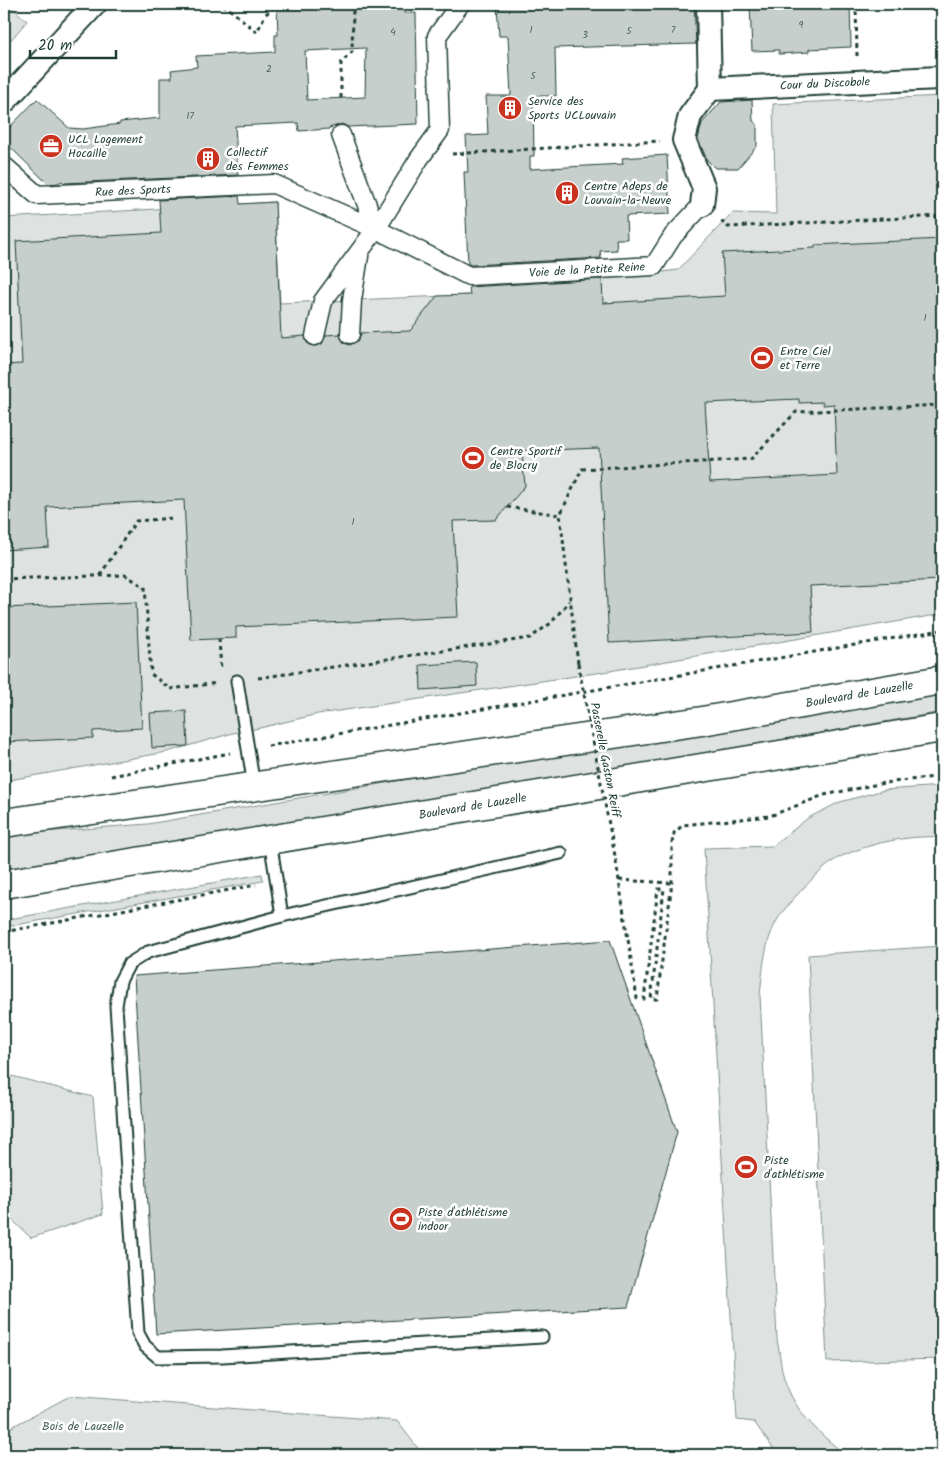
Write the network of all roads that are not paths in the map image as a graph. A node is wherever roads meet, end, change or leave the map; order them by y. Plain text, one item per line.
1 (95, 4) edge
2 (460, 4) edge
3 (708, 4) edge
4 (940, 78) dead end
5 (710, 89) junction
6 (4, 102) edge
7 (341, 135) dead end
8 (4, 166) edge
9 (702, 205) joint
10 (376, 229) junction
11 (360, 253) junction
12 (350, 334) dead end
13 (315, 336) dead end
14 (942, 680) edge
15 (237, 681) road end
16 (942, 728) edge
17 (254, 786) junction
18 (4, 823) edge
19 (270, 840) junction
20 (561, 853) dead end
21 (4, 884) edge
22 (282, 916) junction
23 (542, 1337) dead end

1 - 6 street
2 - 10 street
3 - 5 street
4 - 5 street, Cour du Discobole
5 - 9 street
7 - 10 street
8 - 10 street, Rue des Sports
9 - 10 street, Voie de la Petite Reine
10 - 11 street
11 - 12 street
11 - 13 street
14 - 17 main road, Boulevard de Lauzelle
15 - 17 lane
16 - 19 main road, Boulevard de Lauzelle
17 - 18 main road, Boulevard de Lauzelle
19 - 21 main road, Boulevard de Lauzelle
19 - 22 lane
20 - 22 lane
22 - 23 lane

